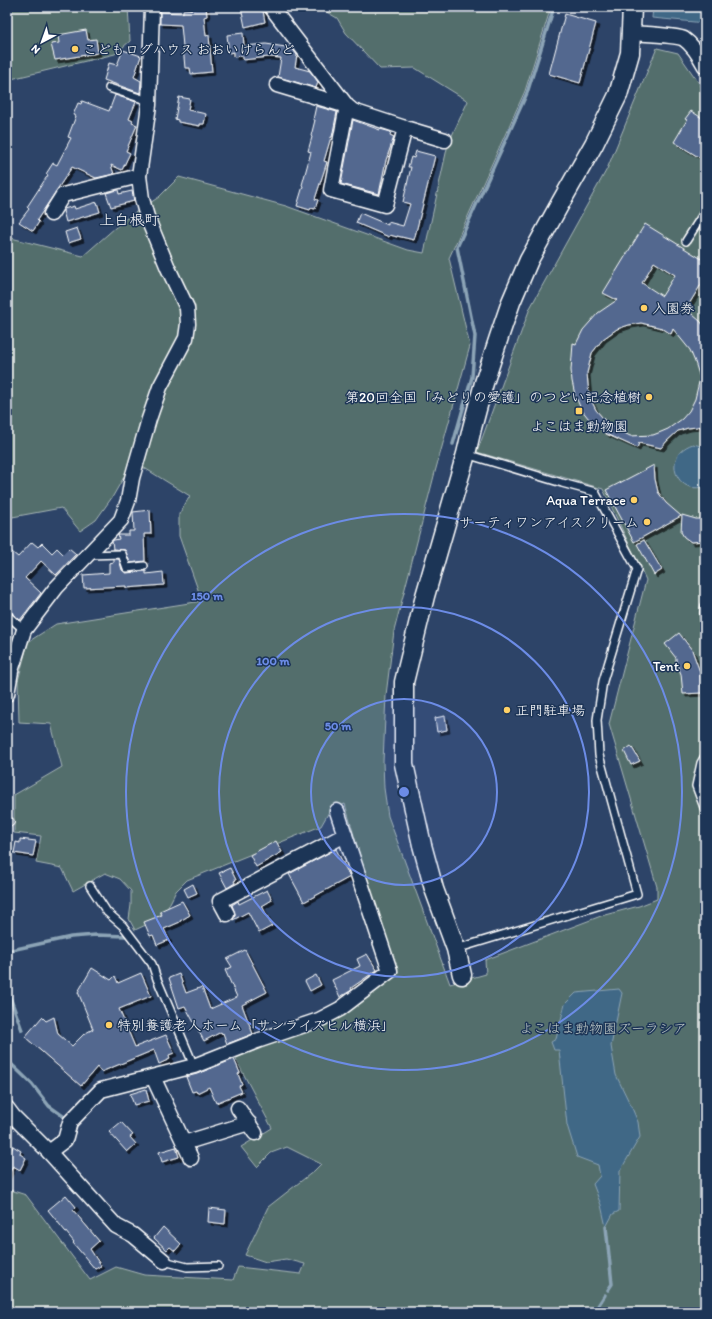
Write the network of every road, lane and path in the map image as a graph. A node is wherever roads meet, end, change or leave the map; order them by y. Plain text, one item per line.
1 (152, 7) edge
2 (271, 7) edge
3 (632, 7) edge
4 (631, 33) junction
5 (705, 66) edge
6 (277, 85) dead end
7 (109, 88) dead end
8 (149, 101) junction
9 (347, 106) junction
10 (405, 128) junction
11 (445, 140) dead end
12 (139, 176) junction
13 (705, 211) edge
14 (51, 214) dead end
15 (686, 241) dead end
16 (466, 454) junction
17 (88, 555) junction
18 (144, 566) dead end
19 (705, 606) edge
20 (7, 615) edge
21 (705, 624) edge
22 (24, 630) junction
23 (7, 694) edge
24 (705, 756) edge
25 (705, 810) edge
26 (338, 811) dead end
27 (345, 835) junction
28 (90, 886) dead end
29 (227, 914) dead end
30 (456, 949) junction
31 (462, 975) dead end
32 (194, 1066) junction
33 (153, 1077) junction
34 (7, 1108) edge
35 (238, 1108) dead end
36 (184, 1143) junction
37 (49, 1152) junction
38 (191, 1158) dead end
39 (164, 1262) joint
40 (218, 1266) dead end

1 - 8 street
2 - 9 street
3 - 4 street
4 - 5 street
4 - 16 street
6 - 9 street
7 - 8 lane
8 - 12 street
9 - 10 street
9 - 10 street
10 - 11 street
12 - 14 street
12 - 17 street
13 - 15 lane
16 - 30 street
16 - 30 lane
17 - 18 lane
17 - 22 street
19 - 21 lane
20 - 22 lane
22 - 23 street
24 - 25 lane
26 - 27 street
27 - 29 street
27 - 32 street
28 - 32 lane
30 - 31 street
32 - 33 street
33 - 36 street
33 - 37 street
34 - 37 street
35 - 36 street
36 - 38 street
37 - 39 street
39 - 40 lane

